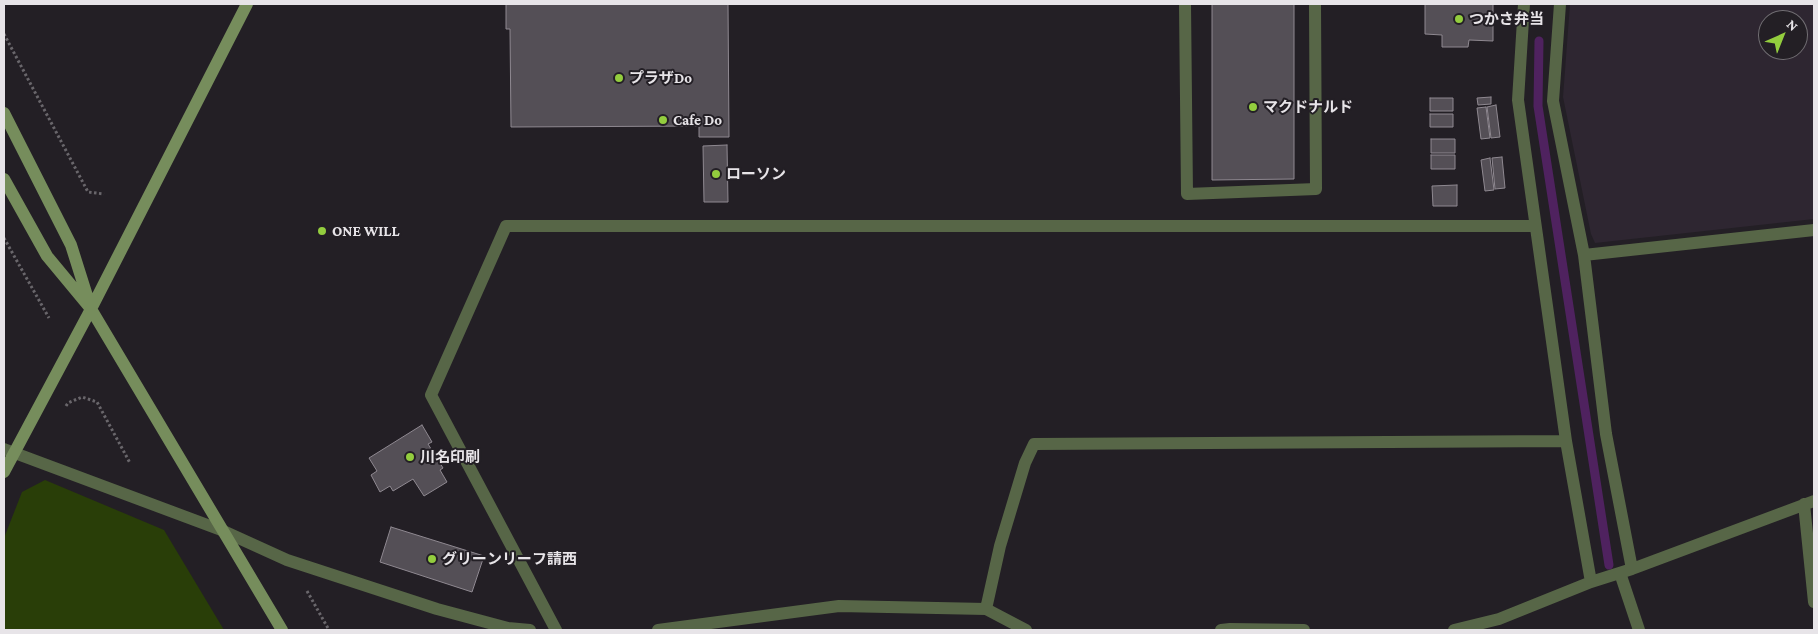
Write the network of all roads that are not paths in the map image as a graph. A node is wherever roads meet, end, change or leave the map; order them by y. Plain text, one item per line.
1 (247, 4) edge
2 (1185, 4) edge
3 (1315, 4) edge
4 (1524, 4) edge
5 (1560, 4) edge
6 (4, 113) edge
7 (4, 179) edge
8 (1534, 226) junction
9 (1814, 230) edge
10 (1584, 256) junction
11 (91, 309) junction
12 (1566, 441) junction
13 (8, 452) edge
14 (4, 472) edge
15 (1809, 502) edge
16 (221, 530) junction
17 (1626, 571) junction
18 (1591, 582) junction
19 (1814, 602) edge
20 (986, 609) junction
21 (282, 630) edge
22 (530, 630) edge
23 (556, 630) edge
24 (658, 630) edge
25 (1026, 630) edge
26 (1221, 630) edge
27 (1304, 630) edge
28 (1454, 630) edge
29 (1638, 630) edge

1 - 11 main road
2 - 3 street
4 - 8 street
5 - 10 street
6 - 11 main road
7 - 11 main road
8 - 12 street
8 - 23 street
9 - 10 street
10 - 17 street
11 - 13 main road
11 - 16 main road
12 - 18 street
12 - 20 street
13 - 14 main road
13 - 16 street
15 - 17 street
15 - 19 street
16 - 21 main road
16 - 22 street
17 - 18 street
17 - 29 street
18 - 28 street
20 - 24 street
20 - 25 street
26 - 27 street

